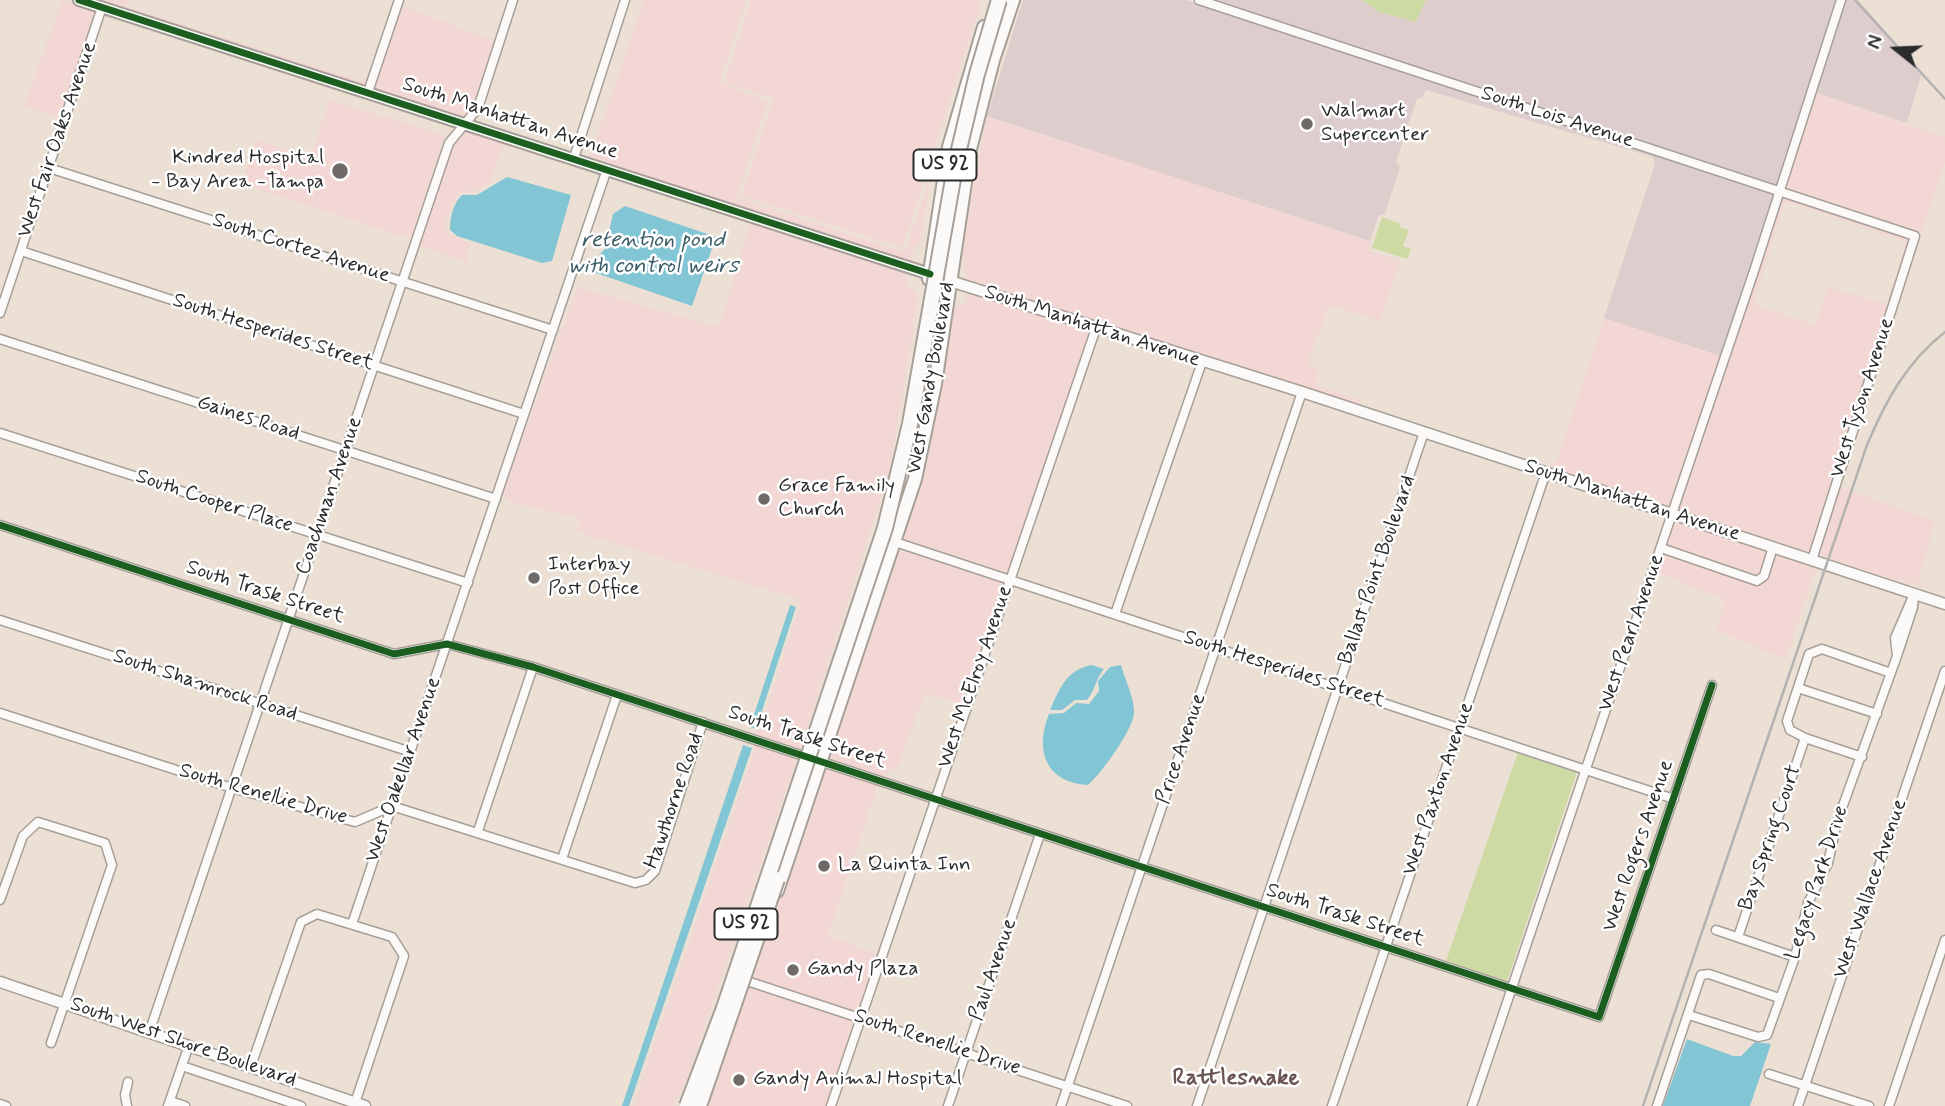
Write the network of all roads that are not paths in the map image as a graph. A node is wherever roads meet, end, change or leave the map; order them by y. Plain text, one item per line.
1 (79, 0) edge
2 (399, 0) edge
3 (513, 0) edge
4 (625, 0) edge
5 (1199, 0) edge
6 (1841, 0) edge
7 (1005, 1) edge
8 (102, 7) junction
9 (973, 60) junction
10 (368, 92) junction
11 (465, 124) junction
12 (574, 158) junction
13 (49, 167) junction
14 (607, 169) junction
15 (1780, 192) junction
16 (1915, 236) joint
17 (21, 251) junction
18 (930, 274) junction
19 (950, 281) junction
20 (403, 282) junction
21 (0, 313) edge
22 (1096, 328) junction
23 (553, 330) junction
24 (0, 339) edge
25 (1202, 362) junction
26 (374, 365) junction
27 (1302, 392) junction
28 (524, 414) junction
29 (1424, 432) junction
30 (0, 433) edge
31 (345, 450) junction
32 (1546, 472) junction
33 (912, 490) junction
34 (890, 495) junction
35 (496, 499) junction
36 (1672, 514) junction
37 (0, 525) edge
38 (317, 535) junction
39 (895, 542) junction
40 (1773, 547) junction
41 (1661, 548) junction
42 (1812, 560) junction
43 (1009, 579) junction
44 (468, 583) junction
45 (1914, 594) junction
46 (1945, 604) edge
47 (1115, 614) junction
48 (0, 620) edge
49 (289, 620) junction
50 (867, 627) junction
51 (447, 644) junction
52 (1217, 648) junction
53 (533, 667) junction
54 (833, 667) junction
55 (1945, 671) edge
56 (1891, 673) junction
57 (1712, 685) dead end
58 (1338, 688) junction
59 (1798, 688) junction
60 (618, 695) junction
61 (260, 704) junction
62 (0, 713) edge
63 (1877, 714) junction
64 (703, 722) junction
65 (1460, 729) junction
66 (1805, 738) junction
67 (411, 752) junction
68 (803, 756) junction
69 (1862, 757) junction
70 (821, 762) junction
71 (1585, 770) junction
72 (232, 788) junction
73 (935, 799) junction
74 (1674, 799) junction
75 (392, 806) junction
76 (478, 831) junction
77 (1040, 834) junction
78 (562, 859) junction
79 (1142, 867) junction
80 (784, 871) junction
81 (763, 873) junction
82 (0, 900) edge
83 (1264, 908) junction
84 (352, 924) junction
85 (1716, 930) dead end
86 (1738, 937) junction
87 (1945, 940) edge
88 (1386, 948) junction
89 (1795, 957) junction
90 (729, 976) junction
91 (747, 981) junction
92 (0, 982) edge
93 (1511, 989) junction
94 (1779, 998) junction
95 (63, 1003) junction
96 (735, 1012) junction
97 (1689, 1015) junction
98 (1599, 1017) joint
99 (861, 1018) junction
100 (149, 1032) junction
101 (51, 1043) dead end
102 (189, 1045) junction
103 (966, 1053) junction
104 (183, 1063) junction
105 (251, 1066) junction
106 (1769, 1074) dead end
107 (128, 1082) dead end
108 (1805, 1085) junction
109 (1068, 1086) junction
110 (169, 1103) edge
111 (0, 1104) edge
112 (360, 1104) edge
113 (6, 1106) edge
114 (127, 1106) edge
115 (185, 1106) edge
116 (301, 1106) edge
117 (685, 1106) edge
118 (700, 1106) edge
119 (831, 1106) edge
120 (948, 1106) edge
121 (1061, 1106) edge
122 (1127, 1106) edge
123 (1197, 1106) edge
124 (1332, 1106) edge
125 (1472, 1106) edge
126 (1657, 1106) edge
127 (1798, 1106) edge
128 (1869, 1106) edge
129 (1889, 1106) edge

1 - 8 main road, South Manhattan Avenue
2 - 10 street
3 - 11 street, Coachman Avenue
4 - 12 street
5 - 15 street, South Lois Avenue
6 - 15 street, West Pearl Avenue
7 - 9 main road, West Gandy Boulevard / US 92
7 - 19 main road, West Gandy Boulevard / US 92
7 - 117 highway, bridge
7 - 118 highway, bridge
8 - 10 main road, South Manhattan Avenue
8 - 13 street, West Fair Oaks Avenue
9 - 18 main road, West Gandy Boulevard / US 92
9 - 19 main road
10 - 11 main road, South Manhattan Avenue
11 - 12 main road, South Manhattan Avenue
11 - 20 street, Coachman Avenue
12 - 14 main road, South Manhattan Avenue
13 - 17 street, West Fair Oaks Avenue
13 - 20 street, South Cortez Avenue
14 - 18 main road, South Manhattan Avenue
14 - 23 street, West Oakellar Avenue
15 - 16 street, South Lois Avenue
15 - 36 street, West Pearl Avenue
16 - 42 street, West Tyson Avenue
17 - 21 street, West Fair Oaks Avenue
17 - 26 street, South Hesperides Street
18 - 19 main road, South Manhattan Avenue
18 - 33 main road
18 - 34 main road, West Gandy Boulevard / US 92
19 - 22 street, South Manhattan Avenue
19 - 33 main road, West Gandy Boulevard / US 92
20 - 23 street, South Cortez Avenue
20 - 26 street, Coachman Avenue
22 - 25 street, South Manhattan Avenue
22 - 43 street, West McElroy Avenue
23 - 28 street, West Oakellar Avenue
24 - 31 street, Gaines Road
25 - 27 street, South Manhattan Avenue
25 - 47 street
26 - 28 street, South Hesperides Street
26 - 31 street, Coachman Avenue
27 - 29 street, South Manhattan Avenue
27 - 52 street, Price Avenue
28 - 35 street, West Oakellar Avenue
29 - 32 street, South Manhattan Avenue
29 - 58 street, Ballast Point Boulevard
30 - 38 street, South Cooper Place
31 - 35 street, Gaines Road
31 - 38 street, Coachman Avenue
32 - 36 street, South Manhattan Avenue
32 - 65 street, West Paxton Avenue
33 - 39 main road, West Gandy Boulevard / US 92
34 - 50 main road
34 - 54 main road, West Gandy Boulevard / US 92
35 - 44 street, West Oakellar Avenue
36 - 40 street, South Manhattan Avenue
36 - 41 street, West Pearl Avenue
37 - 49 street, South Trask Street
38 - 44 street, South Cooper Place
38 - 49 street, Coachman Avenue
39 - 43 street, South Hesperides Street
39 - 50 main road, West Gandy Boulevard / US 92
40 - 41 street
40 - 42 street, South Manhattan Avenue
41 - 71 street, West Pearl Avenue
42 - 45 street, South Manhattan Avenue
43 - 47 street, South Hesperides Street
43 - 73 street, West McElroy Avenue
44 - 51 street, West Oakellar Avenue
45 - 46 street, South Manhattan Avenue
45 - 56 street, Legacy Park Drive
47 - 52 street, South Hesperides Street
48 - 61 street, South Shamrock Road
49 - 51 street, South Trask Street
49 - 61 street, Coachman Avenue
50 - 70 main road, West Gandy Boulevard / US 92
51 - 53 street, South Trask Street
51 - 67 street, West Oakellar Avenue
52 - 58 street, South Hesperides Street
52 - 79 street, Price Avenue
53 - 60 street, South Trask Street
53 - 76 street
54 - 68 main road, West Gandy Boulevard / US 92
54 - 70 main road
55 - 108 street, West Wallace Avenue
56 - 59 street
56 - 63 street, Legacy Park Drive
57 - 74 street, West Rogers Avenue
58 - 65 street, South Hesperides Street
58 - 83 street, Ballast Point Boulevard
59 - 63 street
59 - 66 street
60 - 64 street, South Trask Street
60 - 78 street
61 - 67 street, South Shamrock Road
61 - 72 street, Coachman Avenue
62 - 72 street, South Renellie Drive
63 - 69 street, Legacy Park Drive
64 - 68 street, South Trask Street
64 - 78 street, Hawthorne Road
65 - 71 street, South Hesperides Street
65 - 88 street, West Paxton Avenue
66 - 69 street
66 - 86 street, Bay Spring Court
67 - 75 street, West Oakellar Avenue
68 - 70 street, South Trask Street
68 - 80 main road
68 - 81 main road, West Gandy Boulevard / US 92
69 - 89 street, Legacy Park Drive
70 - 73 street, South Trask Street
70 - 80 main road, West Gandy Boulevard / US 92
71 - 74 street, South Hesperides Street
71 - 93 street, West Pearl Avenue
72 - 75 street, South Renellie Drive
72 - 100 street, Coachman Avenue
73 - 77 street, South Trask Street
73 - 99 street, West McElroy Avenue
74 - 98 street, West Rogers Avenue
75 - 76 street
75 - 84 street, West Oakellar Avenue
76 - 78 street
77 - 79 street, South Trask Street
77 - 103 street, Paul Avenue
79 - 83 street, South Trask Street
79 - 109 street, Price Avenue
80 - 91 main road, West Gandy Boulevard / US 92
81 - 90 main road, West Gandy Boulevard / US 92
81 - 91 main road
82 - 95 street
83 - 88 street, South Trask Street
83 - 123 street, Ballast Point Boulevard
84 - 105 street
84 - 112 street
85 - 86 street
86 - 89 street
87 - 129 street
88 - 93 street, South Trask Street
88 - 124 street, West Paxton Avenue
89 - 94 street, Legacy Park Drive
90 - 96 main road
90 - 117 main road, West Gandy Boulevard / US 92
91 - 96 main road, West Gandy Boulevard / US 92
91 - 99 street, South Renellie Drive
92 - 95 street, South West Shore Boulevard
93 - 98 street, South Trask Street
93 - 125 street, West Pearl Avenue
94 - 97 street, Legacy Park Drive
94 - 97 street
95 - 100 street, South West Shore Boulevard
95 - 101 street
96 - 118 main road, West Gandy Boulevard / US 92
97 - 126 street
99 - 103 street, South Renellie Drive
99 - 119 street, West McElroy Avenue
100 - 102 street, South West Shore Boulevard
102 - 104 street
102 - 105 street, South West Shore Boulevard
103 - 109 street, South Renellie Drive
103 - 120 street, Paul Avenue
104 - 110 street
104 - 116 street
105 - 112 street, South West Shore Boulevard
106 - 108 street
107 - 114 street
108 - 127 street, West Wallace Avenue
108 - 128 street
109 - 121 street, Price Avenue
109 - 122 street, South Renellie Drive
110 - 115 street
111 - 113 street

